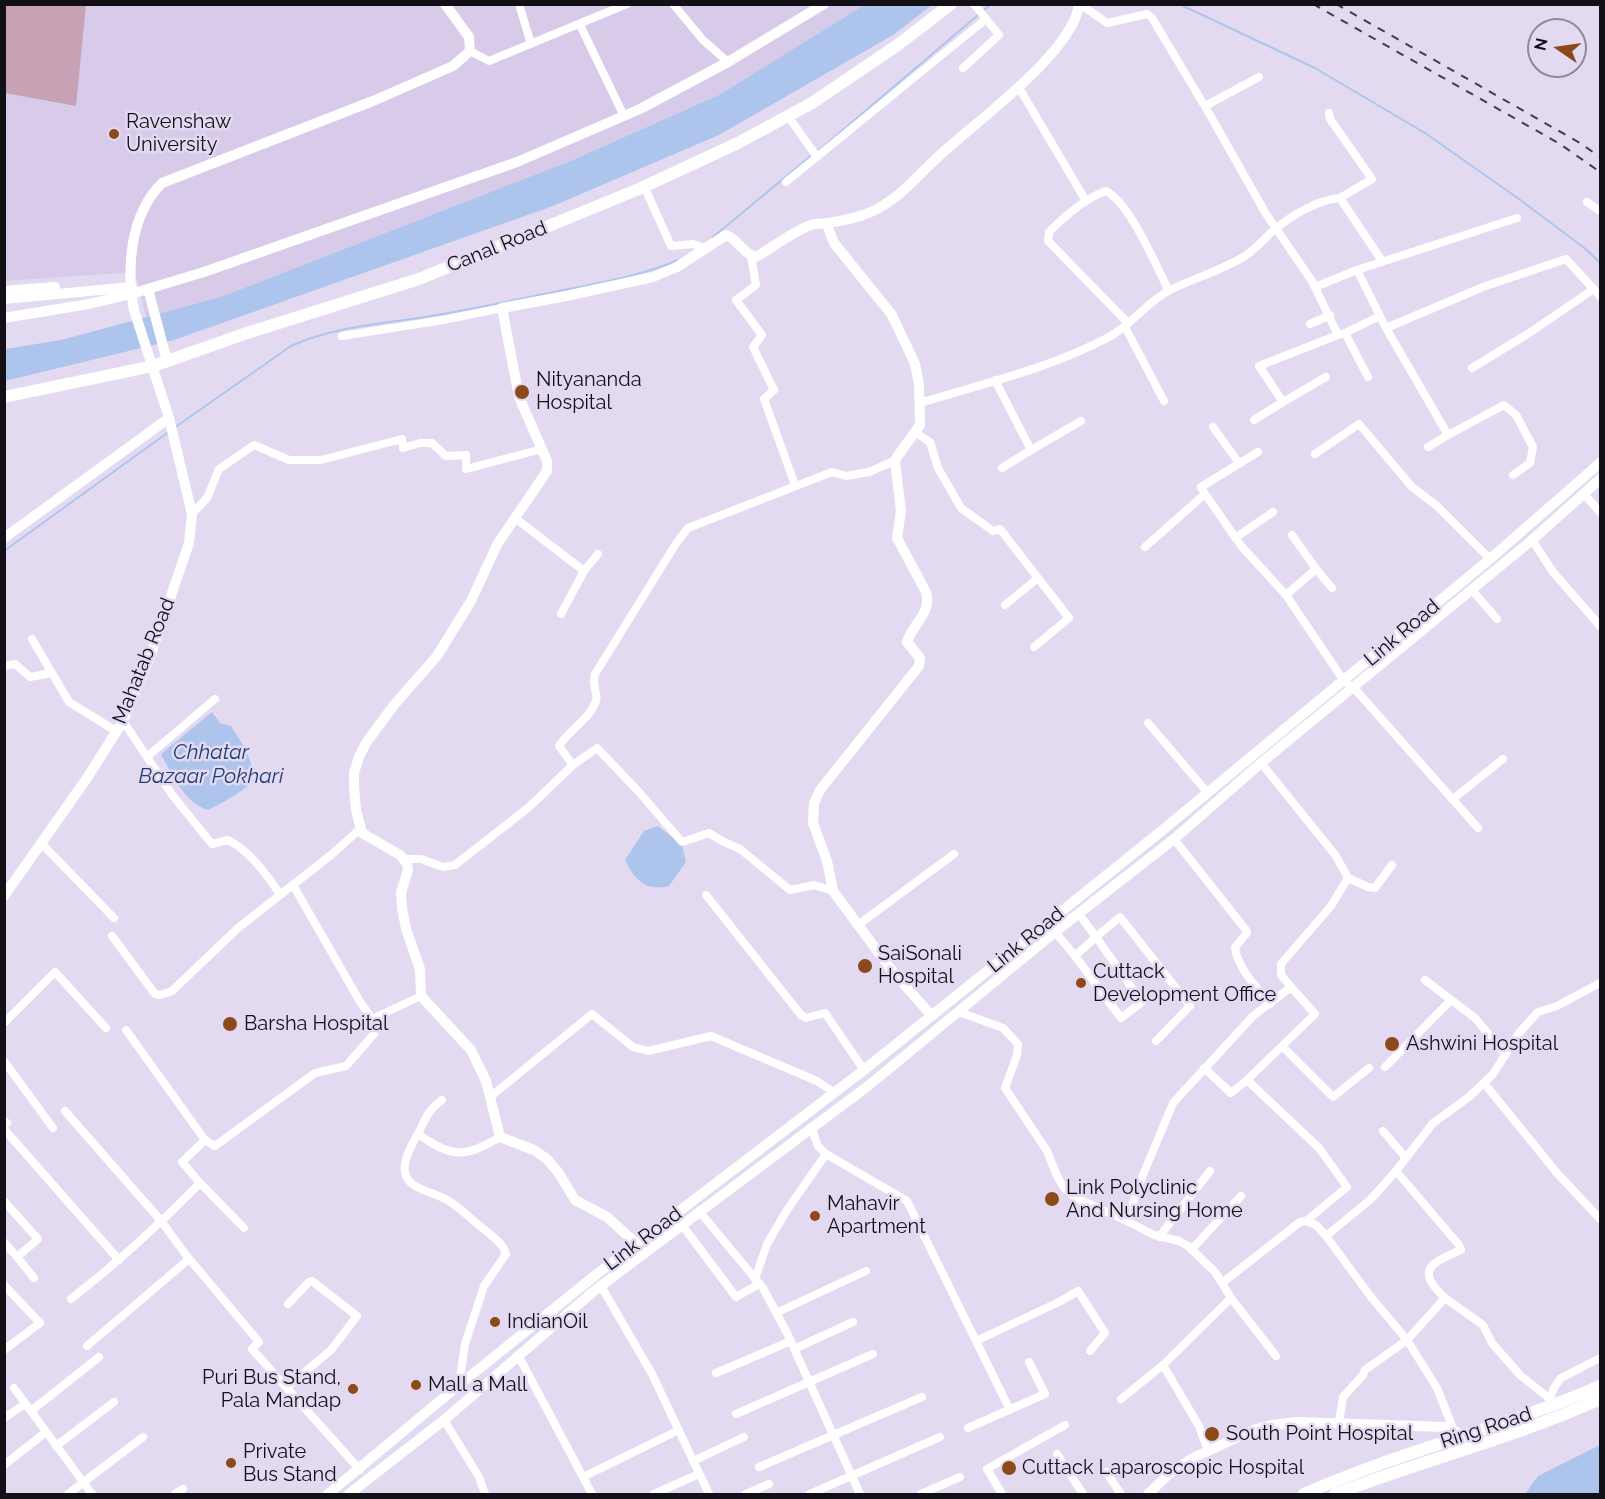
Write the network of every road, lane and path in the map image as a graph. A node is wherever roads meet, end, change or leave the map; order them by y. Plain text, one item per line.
1 (445, 4) edge
2 (519, 4) edge
3 (627, 4) edge
4 (673, 4) edge
5 (824, 4) edge
6 (951, 4) edge
7 (1079, 4) edge
8 (975, 5) edge
9 (985, 18) junction
10 (580, 25) junction
11 (531, 44) junction
12 (470, 51) junction
13 (728, 62) junction
14 (963, 68) dead end
15 (1259, 77) dead end
16 (1018, 86) junction
17 (1205, 106) junction
18 (1329, 113) dead end
19 (624, 116) junction
20 (788, 116) junction
21 (817, 157) junction
22 (786, 182) dead end
23 (644, 186) junction
24 (1340, 198) junction
25 (1086, 201) junction
26 (1587, 202) dead end
27 (1600, 211) edge
28 (1516, 218) dead end
29 (826, 223) junction
30 (1276, 229) junction
31 (707, 249) junction
32 (751, 256) junction
33 (1382, 261) junction
34 (1357, 270) junction
35 (131, 287) junction
36 (1315, 287) junction
37 (148, 289) junction
38 (1594, 289) junction
39 (4, 291) edge
40 (1169, 291) junction
41 (1600, 296) edge
42 (4, 299) edge
43 (502, 308) junction
44 (1330, 315) junction
45 (1380, 316) junction
46 (4, 318) edge
47 (1310, 324) dead end
48 (1126, 325) junction
49 (1386, 328) junction
50 (1341, 334) junction
51 (342, 336) dead end
52 (167, 362) junction
53 (152, 363) junction
54 (1472, 368) dead end
55 (1326, 377) dead end
56 (1368, 377) dead end
57 (995, 380) junction
58 (4, 397) edge
59 (1164, 401) dead end
60 (1282, 402) junction
61 (920, 403) junction
62 (1254, 420) dead end
63 (1081, 421) dead end
64 (171, 425) junction
65 (1213, 427) dead end
66 (916, 433) junction
67 (1448, 435) junction
68 (1428, 447) dead end
69 (542, 449) junction
70 (1031, 450) junction
71 (1258, 452) dead end
72 (1315, 454) dead end
73 (896, 460) junction
74 (1239, 463) junction
75 (1600, 463) edge
76 (1002, 468) dead end
77 (1513, 475) dead end
78 (1600, 479) edge
79 (795, 485) junction
80 (1205, 494) junction
81 (1584, 494) junction
82 (1273, 512) dead end
83 (1600, 512) edge
84 (192, 514) junction
85 (515, 518) junction
86 (1292, 535) dead end
87 (4, 538) edge
88 (1235, 538) junction
89 (1532, 540) junction
90 (1144, 547) dead end
91 (598, 554) dead end
92 (1490, 559) junction
93 (1316, 569) junction
94 (584, 571) junction
95 (1038, 578) junction
96 (1332, 588) dead end
97 (1472, 590) junction
98 (1286, 595) junction
99 (1005, 605) dead end
100 (561, 614) dead end
101 (1497, 619) dead end
102 (1600, 626) edge
103 (32, 639) dead end
104 (1034, 647) dead end
105 (4, 666) edge
106 (51, 673) junction
107 (1344, 681) junction
108 (1354, 688) junction
109 (216, 699) dead end
110 (123, 721) junction
111 (1148, 723) dead end
112 (116, 731) junction
113 (148, 756) junction
114 (1503, 759) dead end
115 (1261, 763) junction
116 (573, 765) junction
117 (1207, 792) junction
118 (1453, 799) junction
119 (1478, 828) dead end
120 (360, 829) junction
121 (1174, 839) junction
122 (41, 843) junction
123 (954, 854) dead end
124 (404, 859) junction
125 (1392, 865) dead end
126 (1348, 878) junction
127 (292, 885) junction
128 (833, 891) junction
129 (280, 894) junction
130 (706, 895) dead end
131 (4, 896) edge
132 (1079, 914) junction
133 (114, 918) dead end
134 (1047, 922) junction
135 (858, 925) junction
136 (1055, 932) junction
137 (112, 936) dead end
138 (1096, 937) junction
139 (1075, 956) junction
140 (1425, 980) dead end
141 (1600, 983) edge
142 (1291, 987) junction
143 (421, 996) junction
144 (1451, 1000) junction
145 (1270, 1004) junction
146 (959, 1012) junction
147 (932, 1016) junction
148 (372, 1019) junction
149 (4, 1023) edge
150 (106, 1028) dead end
151 (126, 1030) dead end
152 (1156, 1041) dead end
153 (1282, 1046) junction
154 (1506, 1055) junction
155 (4, 1061) edge
156 (1385, 1067) dead end
157 (1204, 1068) junction
158 (1369, 1068) dead end
159 (864, 1070) junction
160 (1247, 1080) junction
161 (1484, 1083) junction
162 (835, 1093) junction
163 (490, 1097) junction
164 (442, 1100) dead end
165 (812, 1110) junction
166 (65, 1111) dead end
167 (4, 1121) edge
168 (815, 1124) junction
169 (4, 1127) edge
170 (53, 1128) dead end
171 (1383, 1131) dead end
172 (418, 1134) junction
173 (500, 1137) junction
174 (205, 1140) junction
175 (826, 1154) junction
176 (1406, 1158) junction
177 (1210, 1171) dead end
178 (1396, 1171) junction
179 (200, 1183) junction
180 (1241, 1196) dead end
181 (4, 1201) edge
182 (699, 1211) junction
183 (1600, 1220) edge
184 (1127, 1221) junction
185 (1306, 1221) junction
186 (162, 1222) junction
187 (682, 1225) junction
188 (244, 1228) dead end
189 (1326, 1236) junction
190 (1159, 1237) junction
191 (4, 1242) edge
192 (637, 1244) junction
193 (1192, 1249) junction
194 (17, 1257) junction
195 (189, 1259) junction
196 (119, 1260) junction
197 (866, 1272) dead end
198 (34, 1278) dead end
199 (757, 1282) junction
200 (1222, 1283) junction
201 (4, 1285) edge
202 (601, 1286) junction
203 (1231, 1298) junction
204 (1445, 1298) junction
205 (71, 1299) dead end
206 (288, 1304) dead end
207 (776, 1313) junction
208 (853, 1322) dead end
209 (1407, 1340) junction
210 (976, 1341) junction
211 (793, 1345) junction
212 (87, 1346) dead end
213 (4, 1350) edge
214 (1090, 1351) dead end
215 (873, 1354) dead end
216 (518, 1355) junction
217 (1276, 1356) dead end
218 (99, 1357) dead end
219 (1600, 1358) edge
220 (1029, 1362) dead end
221 (1163, 1365) junction
222 (716, 1372) dead end
223 (810, 1383) junction
224 (459, 1385) junction
225 (1600, 1386) edge
226 (287, 1387) junction
227 (14, 1388) dead end
228 (922, 1397) dead end
229 (1121, 1399) dead end
230 (1600, 1399) edge
231 (114, 1402) dead end
232 (25, 1404) junction
233 (1548, 1404) junction
234 (1010, 1410) junction
235 (31, 1411) junction
236 (736, 1414) dead end
237 (4, 1418) edge
238 (444, 1420) junction
239 (1340, 1422) junction
240 (1065, 1425) dead end
241 (968, 1428) dead end
242 (679, 1430) junction
243 (46, 1432) junction
244 (833, 1435) junction
245 (143, 1437) dead end
246 (744, 1437) dead end
247 (940, 1437) dead end
248 (1461, 1439) junction
249 (56, 1446) junction
250 (1208, 1450) junction
251 (1057, 1454) dead end
252 (693, 1461) junction
253 (4, 1465) edge
254 (759, 1467) dead end
255 (360, 1470) junction
256 (1106, 1472) dead end
257 (699, 1474) junction
258 (851, 1475) junction
259 (583, 1477) junction
260 (960, 1477) dead end
261 (84, 1483) junction
262 (769, 1484) dead end
263 (183, 1489) dead end
264 (68, 1494) edge
265 (93, 1494) edge
266 (175, 1494) edge
267 (328, 1494) edge
268 (349, 1494) edge
269 (485, 1494) edge
270 (590, 1494) edge
271 (654, 1494) edge
272 (709, 1494) edge
273 (746, 1494) edge
274 (810, 1494) edge
275 (860, 1494) edge
276 (921, 1494) edge
277 (1002, 1494) edge
278 (1083, 1494) edge
279 (1121, 1494) edge
280 (1148, 1494) edge
281 (1304, 1494) edge
282 (1335, 1494) edge

1 - 12 main road
2 - 11 street
3 - 10 street
4 - 13 street
5 - 13 main road
6 - 20 main road, Canal Road
7 - 16 main road
7 - 17 street
8 - 9 street
9 - 14 street
9 - 21 street
10 - 11 street
10 - 19 street
11 - 12 street
12 - 35 main road, Mahatab Road
13 - 19 main road
15 - 17 street
16 - 25 street
16 - 29 main road
17 - 30 street
18 - 24 street
19 - 37 main road
20 - 21 street
20 - 23 main road, Canal Road
21 - 22 street
23 - 31 street
23 - 52 main road, Canal Road
24 - 30 street
24 - 33 street
25 - 40 street
25 - 48 street
26 - 27 street
28 - 33 street
29 - 32 main road
29 - 61 main road
30 - 36 street
30 - 40 street
31 - 32 main road
31 - 43 main road
32 - 79 street
33 - 34 street
34 - 36 street
34 - 45 street
35 - 37 main road
35 - 39 main road
35 - 42 main road
35 - 46 main road
35 - 53 main road, Mahatab Road
36 - 44 street
37 - 52 main road
38 - 41 street
38 - 49 street
38 - 54 street
40 - 48 street
43 - 51 street
43 - 69 main road
44 - 47 street
44 - 50 street
45 - 49 street
45 - 50 street
48 - 57 street
48 - 59 street
49 - 67 street
50 - 56 street
50 - 60 street
52 - 53 main road, Canal Road
53 - 58 main road, Canal Road
53 - 64 main road, Mahatab Road
55 - 60 street
57 - 61 street
57 - 70 street
60 - 62 street
61 - 66 main road
63 - 70 street
64 - 84 main road, Mahatab Road
64 - 87 main road
65 - 74 street
66 - 73 main road
66 - 95 street
67 - 68 street
67 - 77 street
69 - 84 street
69 - 85 main road
70 - 76 street
71 - 74 street
72 - 92 street
73 - 79 street
73 - 128 main road
74 - 80 street
75 - 92 main road, Link Road
78 - 81 main road, Link Road
79 - 116 street
80 - 88 street
80 - 90 street
81 - 83 street
81 - 89 main road, Link Road
82 - 88 street
84 - 110 main road, Mahatab Road
85 - 94 street
85 - 120 main road
86 - 93 street
88 - 98 street
89 - 97 main road, Link Road
89 - 102 street
91 - 94 street
92 - 107 main road, Link Road
93 - 96 street
93 - 98 street
94 - 100 street
95 - 99 street
95 - 104 street
97 - 101 street
97 - 108 main road, Link Road
98 - 107 street
103 - 106 street
105 - 106 street
106 - 112 street
107 - 108 street
107 - 117 main road, Link Road
108 - 115 main road, Link Road
108 - 118 street
109 - 113 street
110 - 112 main road, Mahatab Road
110 - 113 street
111 - 117 street
112 - 122 main road, Mahatab Road
113 - 129 street
114 - 118 street
115 - 121 main road, Link Road
115 - 126 street
116 - 124 street
116 - 128 street
117 - 134 main road, Link Road
118 - 119 street
120 - 124 main road
120 - 127 street
121 - 132 main road, Link Road
121 - 145 street
122 - 131 main road, Mahatab Road
122 - 133 street
123 - 135 street
124 - 143 main road
125 - 126 street
126 - 142 street
127 - 129 street
127 - 148 street
128 - 135 main road
129 - 137 street
130 - 159 street
132 - 136 main road, Link Road
132 - 138 street
134 - 136 street
134 - 147 main road, Link Road
135 - 147 main road
136 - 139 street
136 - 146 main road, Link Road
138 - 139 street
138 - 139 street
138 - 152 street
140 - 144 street
141 - 154 street
142 - 145 street
142 - 153 street
143 - 148 street
143 - 163 main road
144 - 154 street
144 - 156 street
145 - 157 street
146 - 168 main road, Link Road
146 - 184 street
147 - 159 main road, Link Road
148 - 174 street
149 - 150 street
151 - 174 street
153 - 158 street
153 - 160 street
154 - 161 street
155 - 170 street
157 - 160 street
157 - 184 street
159 - 162 main road, Link Road
160 - 185 street
161 - 176 street
161 - 183 street
162 - 163 street
162 - 165 main road, Link Road
163 - 173 main road
164 - 172 street
165 - 168 main road
165 - 192 main road, Link Road
166 - 186 street
167 - 169 street
168 - 175 street
168 - 182 main road, Link Road
169 - 196 street
171 - 176 street
172 - 173 street
172 - 224 street
173 - 192 main road
174 - 179 street
175 - 199 street
175 - 210 street
176 - 178 street
177 - 190 street
178 - 189 street
178 - 204 street
179 - 186 street
179 - 188 street
180 - 193 street
181 - 194 street
182 - 187 main road, Link Road
182 - 199 street
184 - 190 street
185 - 189 street
185 - 200 street
186 - 195 street
186 - 196 street
187 - 199 street
187 - 202 main road, Link Road
189 - 209 street
190 - 193 street
191 - 194 street
192 - 224 main road, Link Road
193 - 200 street
194 - 198 street
195 - 212 street
195 - 226 street
196 - 205 street
197 - 207 street
199 - 207 street
200 - 203 street
201 - 213 street
202 - 216 main road, Link Road
202 - 242 street
203 - 217 street
203 - 221 street
204 - 209 street
204 - 233 street
206 - 226 street
207 - 211 street
208 - 211 street
209 - 239 street
209 - 248 street
210 - 214 street
210 - 234 street
211 - 222 street
211 - 223 street
215 - 223 street
216 - 238 main road, Link Road
216 - 259 street
218 - 235 street
219 - 233 street
220 - 234 street
221 - 229 street
221 - 250 street
223 - 236 street
223 - 244 street
224 - 255 main road, Link Road
225 - 233 main road, Ring Road
226 - 255 street
227 - 232 street
228 - 244 street
230 - 248 main road, Ring Road
231 - 249 street
232 - 235 street
232 - 237 street
233 - 248 main road, Ring Road
234 - 241 street
235 - 243 street
238 - 268 main road, Link Road
238 - 269 street
239 - 248 main road
239 - 250 main road
240 - 277 street
242 - 252 street
242 - 259 street
243 - 249 street
243 - 253 street
244 - 254 street
244 - 258 street
245 - 261 street
246 - 252 street
247 - 258 street
248 - 281 main road, Ring Road
248 - 282 main road, Ring Road
249 - 261 street
250 - 280 main road
251 - 278 street
252 - 257 street
255 - 267 main road, Link Road
256 - 279 street
257 - 271 street
257 - 272 street
258 - 274 street
258 - 275 street
259 - 270 street
260 - 276 street
261 - 264 street
261 - 265 street
262 - 273 street
263 - 266 street

